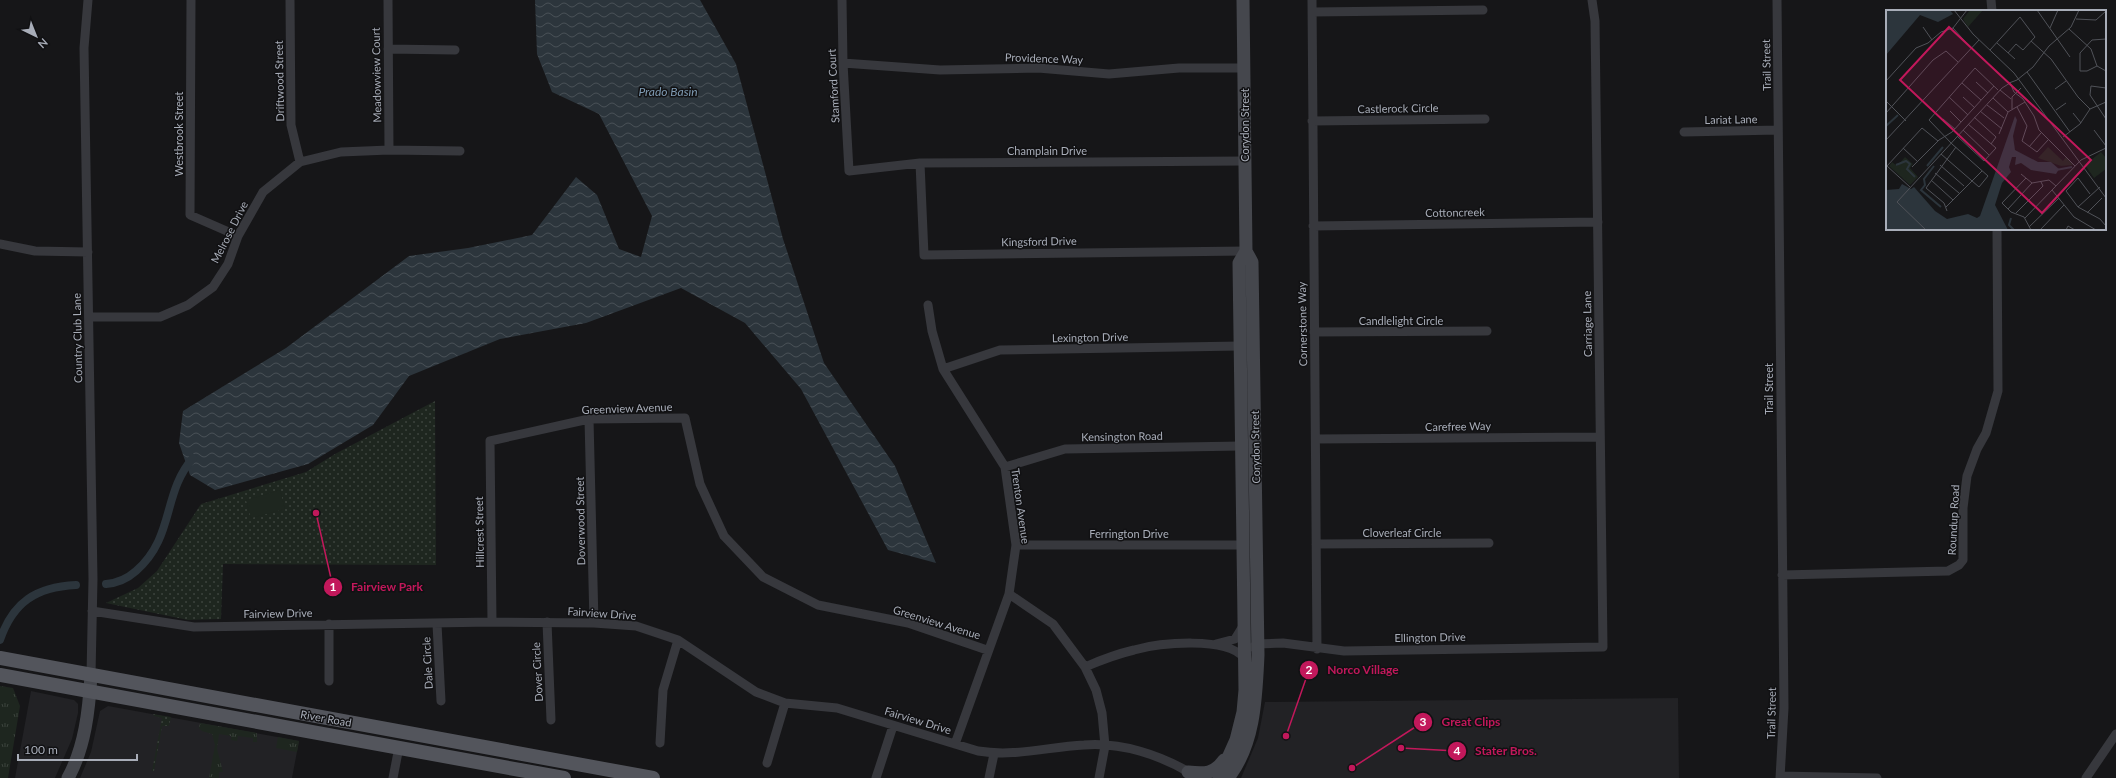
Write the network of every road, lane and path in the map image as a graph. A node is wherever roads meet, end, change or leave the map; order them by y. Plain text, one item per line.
1 (88, 0) edge
2 (191, 0) edge
3 (290, 0) edge
4 (388, 0) edge
5 (842, 0) edge
6 (1244, 0) edge
7 (1312, 0) edge
8 (1592, 0) edge
9 (1777, 0) edge
10 (1991, 0) edge
11 (1483, 10) dead end
12 (1992, 10) edge
13 (1312, 12) junction
14 (388, 50) junction
15 (455, 50) dead end
16 (843, 63) junction
17 (1244, 68) junction
18 (1485, 119) dead end
19 (1312, 121) junction
20 (1778, 130) junction
21 (1684, 132) dead end
22 (389, 150) junction
23 (460, 151) dead end
24 (1245, 161) junction
25 (300, 162) junction
26 (920, 163) junction
27 (849, 171) joint
28 (1598, 222) junction
29 (1313, 226) junction
30 (1997, 230) edge
31 (238, 236) junction
32 (0, 244) edge
33 (1246, 251) junction
34 (88, 252) junction
35 (928, 305) dead end
36 (89, 317) junction
37 (1314, 332) junction
38 (1487, 332) dead end
39 (1240, 346) junction
40 (943, 369) junction
41 (589, 419) junction
42 (1600, 436) junction
43 (1316, 439) junction
44 (490, 441) joint
45 (1241, 446) junction
46 (1005, 467) junction
47 (1489, 543) dead end
48 (1316, 544) junction
49 (1016, 545) junction
50 (1242, 545) junction
51 (1782, 575) junction
52 (1008, 594) junction
53 (1244, 597) junction
54 (92, 611) junction
55 (492, 622) junction
56 (547, 622) junction
57 (594, 623) junction
58 (329, 624) junction
59 (437, 624) junction
60 (1244, 626) junction
61 (678, 640) junction
62 (1215, 644) junction
63 (1257, 644) junction
64 (1603, 647) joint
65 (1318, 648) junction
66 (987, 650) junction
67 (0, 658) edge
68 (1244, 658) junction
69 (1085, 667) junction
70 (0, 675) edge
71 (91, 675) junction
72 (329, 681) dead end
73 (90, 691) junction
74 (441, 700) dead end
75 (785, 703) junction
76 (551, 720) dead end
77 (893, 726) junction
78 (2116, 734) edge
79 (1236, 740) junction
80 (660, 743) dead end
81 (954, 744) junction
82 (1105, 746) junction
83 (399, 747) junction
84 (994, 754) junction
85 (767, 763) dead end
86 (1193, 776) edge
87 (1780, 777) edge
88 (68, 778) edge
89 (393, 778) edge
90 (564, 778) edge
91 (653, 778) edge
92 (876, 778) edge
93 (989, 778) edge
94 (1099, 778) edge
95 (1219, 778) edge
96 (1228, 778) edge
97 (1877, 778) edge
98 (2086, 778) edge

1 - 34 street, Country Club Lane
2 - 31 street, Westbrook Street
3 - 25 street, Driftwood Street
4 - 14 street, Meadowview Court
5 - 16 street, Stamford Court
6 - 17 main road, Corydon Street
7 - 13 street, Cornerstone Way
8 - 28 street, Carriage Lane
9 - 20 street, Trail Street
10 - 12 street
11 - 13 street
13 - 19 street, Cornerstone Way
14 - 15 street
14 - 22 street, Meadowview Court
16 - 17 street, Providence Way
16 - 27 street, Stamford Court
17 - 24 main road, Corydon Street
18 - 19 street, Castlerock Circle
19 - 29 street, Cornerstone Way
20 - 21 street, Lariat Lane
20 - 51 street, Trail Street
22 - 23 street, Melrose Drive
22 - 25 street, Melrose Drive
24 - 26 street, Champlain Drive
24 - 33 main road, Corydon Street
25 - 31 street, Melrose Drive
26 - 27 street, Champlain Drive
26 - 33 street, Kingsford Drive
28 - 29 street, Cottoncreek
28 - 42 street, Carriage Lane
29 - 37 street, Cornerstone Way
30 - 51 street, Roundup Road
31 - 36 street, Melrose Drive
32 - 34 street
33 - 39 main road, Corydon Street
33 - 63 main road, Corydon Street
34 - 36 street, Country Club Lane
35 - 40 street, Trenton Avenue
36 - 54 street, Country Club Lane
37 - 38 street, Candlelight Circle
37 - 43 street, Cornerstone Way
39 - 40 street, Lexington Drive
39 - 45 main road, Corydon Street
40 - 46 street, Trenton Avenue
41 - 44 street, Greenview Avenue
41 - 57 street, Doverwood Street
41 - 66 street, Greenview Avenue
42 - 43 street, Carefree Way
42 - 64 street, Carriage Lane
43 - 48 street, Cornerstone Way
44 - 55 street, Hillcrest Street
45 - 46 street, Kensington Road
45 - 50 main road, Corydon Street
46 - 49 street, Trenton Avenue
47 - 48 street, Cloverleaf Circle
48 - 65 street, Cornerstone Way
49 - 50 street, Ferrington Drive
49 - 52 street, Trenton Avenue
50 - 53 main road, Corydon Street
51 - 87 street, Trail Street
52 - 66 street, Trenton Avenue
52 - 69 street
53 - 60 main road, Corydon Street
53 - 63 street, Corydon Street
54 - 58 street, Fairview Drive
54 - 71 street, Country Club Lane
55 - 56 street, Fairview Drive
55 - 59 street, Fairview Drive
56 - 57 street, Fairview Drive
56 - 76 street, Dover Circle
57 - 61 street, Fairview Drive
58 - 59 street, Fairview Drive
58 - 72 street
59 - 74 street, Dale Circle
60 - 62 street
60 - 68 main road, Corydon Street
61 - 75 street, Fairview Drive
61 - 80 street
62 - 68 street
62 - 69 street
63 - 65 street, Ellington Drive
63 - 68 street
63 - 96 main road, Corydon Street
64 - 65 street, Ellington Drive
66 - 81 street, Trenton Avenue
67 - 71 main road, River Road
68 - 79 main road, Corydon Street
69 - 82 street
70 - 73 main road, River Road
71 - 73 main road
71 - 91 main road, River Road
73 - 83 main road, River Road
73 - 88 main road
75 - 77 street, Fairview Drive
75 - 85 street
77 - 81 street, Fairview Drive
77 - 92 street
78 - 98 street
79 - 86 main road
79 - 95 main road, Corydon Street
81 - 84 street, Fairview Drive
82 - 84 street, Fairview Drive
82 - 86 street, Fairview Drive
82 - 94 street
83 - 89 street
83 - 90 main road, River Road
84 - 93 street
87 - 97 street

